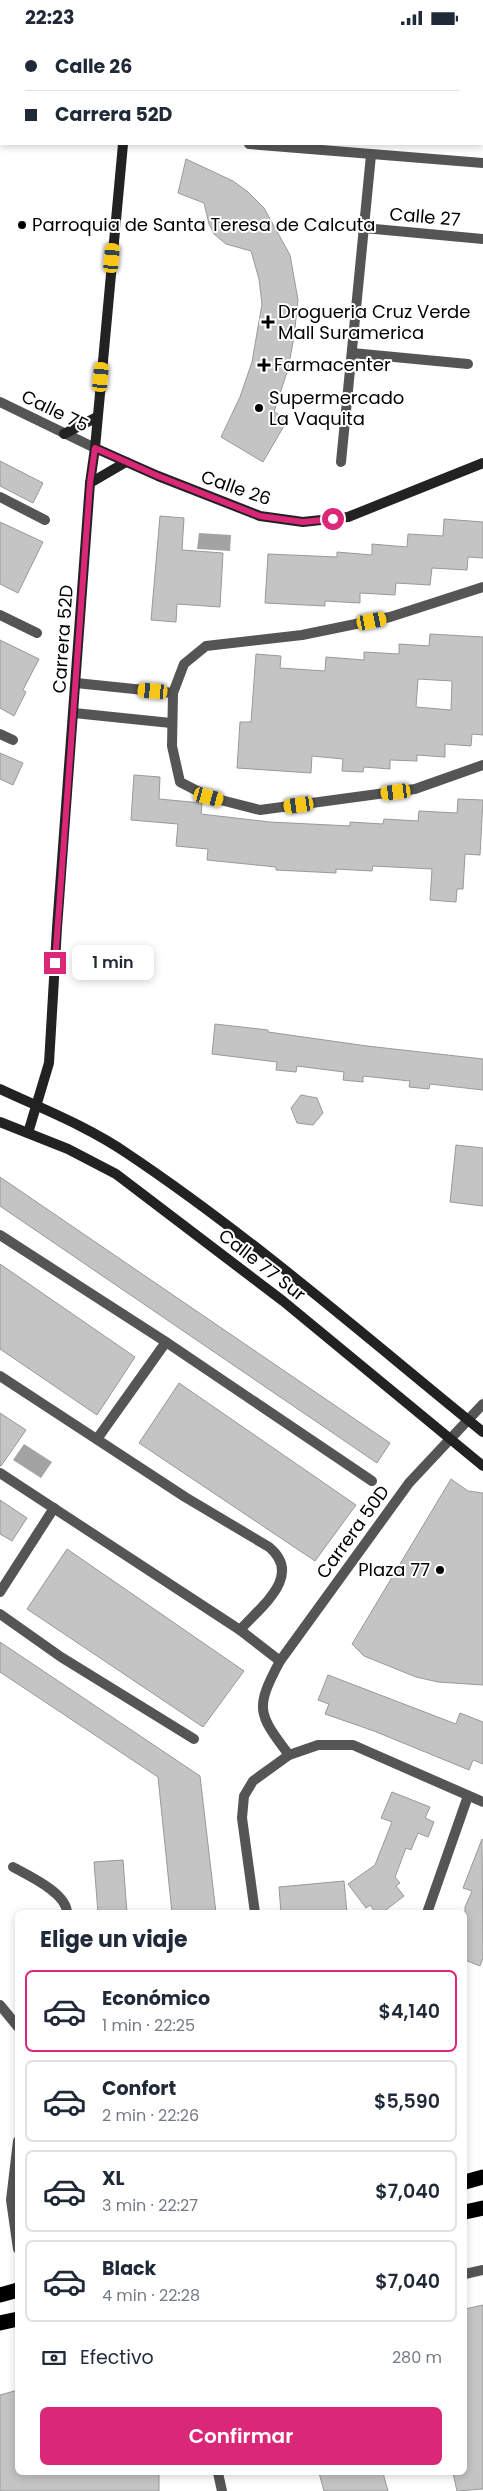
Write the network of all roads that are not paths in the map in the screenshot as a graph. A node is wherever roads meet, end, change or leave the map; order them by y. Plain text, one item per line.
1 (123, 145) edge
2 (260, 145) edge
3 (371, 155) junction
4 (483, 163) edge
5 (364, 228) junction
6 (483, 239) edge
7 (352, 353) junction
8 (468, 364) dead end
9 (0, 402) edge
10 (97, 417) junction
11 (64, 434) junction
12 (95, 448) junction
13 (126, 462) junction
14 (341, 462) dead end
15 (483, 463) edge
16 (90, 483) junction
17 (0, 497) edge
18 (45, 520) dead end
19 (483, 587) edge
20 (0, 615) edge
21 (37, 633) dead end
22 (76, 683) junction
23 (173, 693) junction
24 (74, 713) junction
25 (171, 723) junction
26 (0, 734) edge
27 (13, 740) dead end
28 (483, 765) edge
29 (0, 1089) edge
30 (37, 1107) junction
31 (0, 1122) edge
32 (28, 1133) junction
33 (0, 1235) edge
34 (166, 1342) junction
35 (0, 1377) edge
36 (483, 1404) edge
37 (468, 1419) junction
38 (483, 1432) edge
39 (97, 1439) junction
40 (450, 1439) junction
41 (483, 1466) edge
42 (0, 1473) edge
43 (372, 1481) dead end
44 (54, 1508) junction
45 (0, 1592) edge
46 (0, 1614) edge
47 (240, 1631) junction
48 (280, 1661) junction
49 (194, 1739) dead end
50 (289, 1755) junction
51 (468, 1796) junction
52 (483, 1802) edge
53 (13, 1867) dead end
54 (67, 1910) edge
55 (255, 1910) edge
56 (428, 1910) edge
57 (0, 2005) edge
58 (15, 2023) edge
59 (15, 2170) edge
60 (483, 2177) edge
61 (467, 2181) edge
62 (483, 2208) edge
63 (467, 2212) edge
64 (15, 2224) edge
65 (483, 2270) edge
66 (467, 2274) edge
67 (15, 2291) edge
68 (0, 2295) edge
69 (15, 2320) edge
70 (0, 2323) edge
71 (218, 2475) edge
72 (222, 2491) edge

1 - 10 street, Carrera 52D
2 - 3 street
3 - 4 street
3 - 5 street
5 - 6 street, Calle 27
5 - 7 street
7 - 8 street
7 - 14 street
9 - 11 street, Calle 75
10 - 11 street
10 - 12 street, Carrera 52D
11 - 12 street, Calle 75
12 - 13 street, Calle 26
12 - 16 street, Carrera 52D
13 - 15 street, Calle 26
13 - 16 street
16 - 22 street, Carrera 52D
17 - 18 street
19 - 23 street
20 - 21 street
22 - 23 street
22 - 24 street, Carrera 52D
23 - 25 street
24 - 25 street
24 - 30 street, Carrera 52D
25 - 28 street
26 - 27 street
29 - 30 street, Calle 77 Sur
30 - 32 street, Carrera 52D
30 - 37 street, Calle 77 Sur
31 - 32 street, Calle 77 Sur
32 - 40 street, Calle 77 Sur
33 - 34 street
34 - 39 street
34 - 43 street
35 - 39 street
36 - 37 street, Carrera 50D
37 - 38 street, Calle 77 Sur
37 - 40 street, Carrera 50D
39 - 47 street
40 - 41 street, Calle 77 Sur
40 - 48 street, Carrera 50D
42 - 44 street
44 - 45 street
44 - 47 street
46 - 49 street
47 - 48 street
48 - 50 street, Carrera 50D
50 - 51 street
50 - 55 street
51 - 52 street
51 - 56 street
53 - 54 street
57 - 58 street
59 - 64 street
60 - 61 highway
62 - 63 highway
65 - 66 street
67 - 68 highway
69 - 70 highway
71 - 72 street

